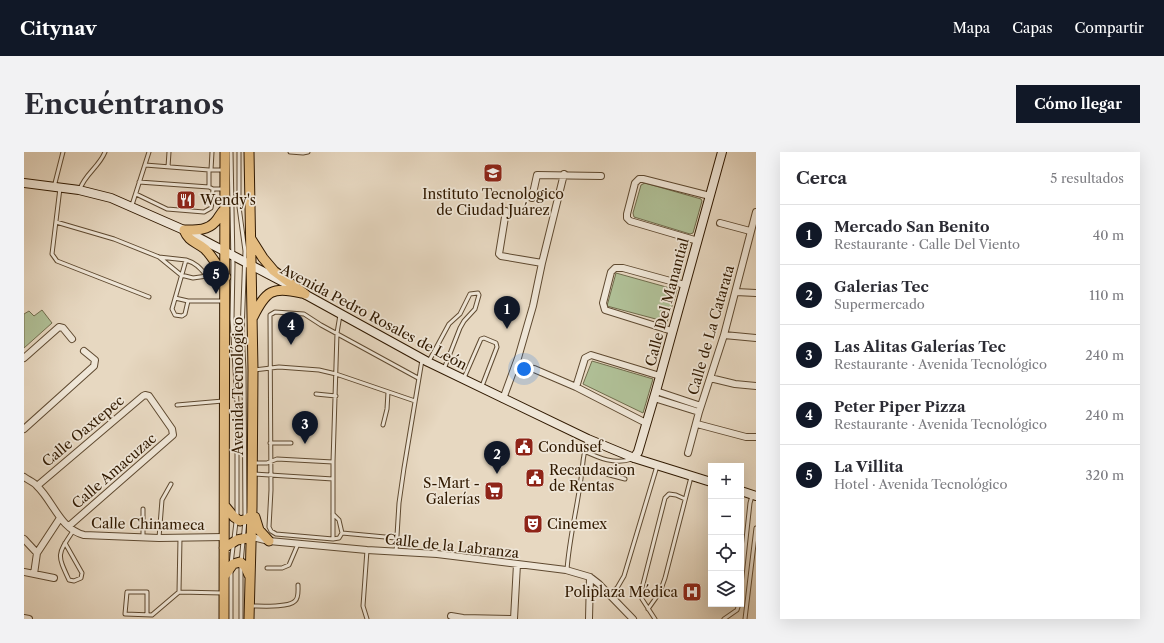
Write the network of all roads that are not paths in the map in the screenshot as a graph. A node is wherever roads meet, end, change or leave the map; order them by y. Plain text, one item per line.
1 (63, 152) edge
2 (105, 152) edge
3 (149, 152) edge
4 (169, 152) edge
5 (212, 152) edge
6 (226, 152) edge
7 (232, 152) edge
8 (239, 152) edge
9 (245, 152) edge
10 (249, 152) edge
11 (290, 152) edge
12 (308, 152) edge
13 (722, 152) edge
14 (145, 165) junction
15 (249, 166) junction
16 (168, 167) junction
17 (210, 170) junction
18 (226, 170) junction
19 (564, 174) junction
20 (601, 176) dead end
21 (139, 182) junction
22 (24, 183) edge
23 (57, 187) junction
24 (211, 188) junction
25 (225, 189) junction
26 (79, 190) junction
27 (136, 194) junction
28 (710, 196) junction
29 (532, 198) dead end
30 (131, 206) junction
31 (225, 210) junction
32 (506, 211) dead end
33 (756, 212) edge
34 (56, 222) junction
35 (720, 223) dead end
36 (184, 230) junction
37 (750, 231) junction
38 (250, 238) junction
39 (698, 241) junction
40 (229, 254) junction
41 (159, 257) junction
42 (186, 260) junction
43 (247, 263) junction
44 (542, 263) junction
45 (181, 275) junction
46 (206, 276) junction
47 (225, 279) junction
48 (685, 285) junction
49 (736, 292) junction
50 (756, 293) edge
51 (305, 294) junction
52 (149, 297) dead end
53 (174, 298) junction
54 (188, 301) junction
55 (225, 301) junction
56 (341, 313) junction
57 (458, 317) junction
58 (252, 318) junction
59 (464, 321) junction
60 (672, 331) junction
61 (337, 333) junction
62 (724, 335) junction
63 (756, 338) edge
64 (72, 339) dead end
65 (84, 350) dead end
66 (24, 358) edge
67 (425, 360) junction
68 (271, 369) junction
69 (534, 369) dead end
70 (253, 370) junction
71 (444, 370) junction
72 (336, 374) junction
73 (660, 376) junction
74 (418, 378) junction
75 (710, 378) junction
76 (464, 380) junction
77 (756, 386) edge
78 (576, 387) junction
79 (482, 389) junction
80 (388, 392) junction
81 (316, 394) dead end
82 (145, 395) joint
83 (655, 395) junction
84 (336, 396) junction
85 (503, 399) junction
86 (225, 401) junction
87 (415, 401) junction
88 (177, 405) dead end
89 (700, 409) junction
90 (646, 423) junction
91 (697, 424) junction
92 (383, 425) dead end
93 (24, 429) edge
94 (756, 437) edge
95 (588, 439) junction
96 (270, 443) junction
97 (291, 443) dead end
98 (584, 451) junction
99 (688, 454) dead end
100 (634, 458) junction
101 (271, 461) junction
102 (333, 462) junction
103 (252, 463) junction
104 (657, 466) junction
105 (583, 468) junction
106 (252, 474) junction
107 (270, 474) junction
108 (691, 476) junction
109 (24, 477) edge
110 (333, 479) junction
111 (626, 479) dead end
112 (708, 481) edge
113 (170, 484) dead end
114 (37, 486) junction
115 (744, 492) edge
116 (754, 495) edge
117 (685, 499) junction
118 (224, 506) junction
119 (143, 509) dead end
120 (334, 514) junction
121 (246, 515) junction
122 (60, 518) junction
123 (756, 528) edge
124 (71, 529) junction
125 (342, 533) junction
126 (224, 537) junction
127 (143, 538) junction
128 (159, 538) junction
129 (180, 538) junction
130 (242, 538) junction
131 (396, 538) junction
132 (24, 539) edge
133 (333, 539) junction
134 (269, 541) junction
135 (65, 543) junction
136 (298, 544) junction
137 (224, 548) junction
138 (367, 550) junction
139 (396, 552) junction
140 (38, 553) junction
141 (241, 563) junction
142 (517, 564) junction
143 (231, 565) junction
144 (267, 568) dead end
145 (566, 570) junction
146 (743, 571) edge
147 (24, 572) edge
148 (34, 574) junction
149 (224, 575) junction
150 (249, 576) junction
151 (590, 577) junction
152 (54, 578) dead end
153 (298, 585) dead end
154 (179, 592) junction
155 (224, 593) junction
156 (609, 595) junction
157 (249, 606) junction
158 (738, 607) edge
159 (648, 609) junction
160 (147, 615) junction
161 (731, 615) junction
162 (451, 616) dead end
163 (24, 618) edge
164 (29, 619) edge
165 (224, 619) edge
166 (231, 619) edge
167 (241, 619) edge
168 (249, 619) edge
169 (367, 619) edge
170 (514, 619) edge
171 (589, 619) edge
172 (633, 619) edge
173 (655, 619) edge
174 (724, 619) edge
175 (730, 619) edge
176 (745, 619) edge

1 - 23 lane
2 - 26 lane
3 - 14 lane
4 - 16 lane
5 - 17 lane
6 - 18 main road, Avenida Tecnológico
7 - 40 lane
8 - 43 lane
9 - 15 main road
10 - 15 main road, Avenida Tecnológico
11 - 12 lane
13 - 28 main road, Calle Del Manantial
14 - 16 lane
14 - 21 lane
15 - 38 main road, Avenida Tecnológico
16 - 17 lane
17 - 18 lane
17 - 24 lane
18 - 25 main road, Avenida Tecnológico
19 - 20 street
19 - 29 street
19 - 44 street
21 - 24 lane
21 - 27 lane
22 - 23 main road, Avenida Pedro Rosales de León
23 - 26 main road, Avenida Pedro Rosales de León
23 - 34 lane
24 - 25 lane
24 - 27 lane
25 - 31 main road, Avenida Tecnológico
26 - 30 main road, Avenida Pedro Rosales de León
27 - 30 lane
28 - 39 main road, Calle Del Manantial
28 - 39 street
30 - 36 main road, Avenida Pedro Rosales de León
31 - 36 main road
31 - 40 main road, Avenida Tecnológico
32 - 44 street
33 - 37 street, Calle de La Catarata
34 - 41 lane
34 - 52 lane
35 - 37 street
36 - 40 main road, Avenida Pedro Rosales de León
36 - 47 main road
37 - 49 street, Calle de La Catarata
38 - 43 main road, Avenida Tecnológico
38 - 51 main road
39 - 48 main road, Calle Del Manantial
40 - 43 main road, Avenida Pedro Rosales de León
40 - 47 main road, Avenida Tecnológico
40 - 121 lane
41 - 42 lane
41 - 45 lane
42 - 45 lane
42 - 46 lane
43 - 51 main road, Avenida Pedro Rosales de León
43 - 58 main road, Avenida Tecnológico
43 - 121 lane
44 - 85 street
45 - 46 lane
45 - 53 lane
46 - 47 lane
47 - 55 main road, Avenida Tecnológico
48 - 60 main road, Calle Del Manantial
48 - 60 street
49 - 50 street
49 - 62 street, Calle de La Catarata
51 - 56 main road, Avenida Pedro Rosales de León
51 - 58 main road
53 - 54 lane
53 - 54 lane
54 - 55 lane
55 - 86 main road, Avenida Tecnológico
56 - 61 lane
56 - 67 main road, Avenida Pedro Rosales de León
57 - 59 lane
57 - 59 lane
57 - 67 lane
58 - 70 main road, Avenida Tecnológico
59 - 71 lane
60 - 73 main road, Calle Del Manantial
61 - 68 lane
61 - 72 lane
61 - 74 lane
62 - 63 street
62 - 75 street, Calle de La Catarata
64 - 66 street
65 - 93 street
67 - 71 main road, Avenida Pedro Rosales de León
67 - 74 lane
68 - 70 lane
68 - 72 lane
68 - 96 lane
69 - 78 street
70 - 103 main road, Avenida Tecnológico
71 - 76 main road, Avenida Pedro Rosales de León
72 - 80 lane
72 - 84 lane
73 - 78 street
73 - 83 main road, Calle Del Manantial
74 - 87 lane
75 - 77 street
75 - 89 street, Calle de La Catarata
76 - 79 main road, Avenida Pedro Rosales de León
76 - 79 lane
78 - 90 street
79 - 85 main road, Avenida Pedro Rosales de León
80 - 87 lane
80 - 92 lane
81 - 84 lane
82 - 114 street, Calle Oaxtepec
82 - 124 street, Calle Amacuzac
83 - 89 street
83 - 90 main road, Calle Del Manantial
84 - 102 lane
85 - 95 main road, Avenida Pedro Rosales de León
86 - 88 lane
86 - 118 main road, Avenida Tecnológico
87 - 131 lane
89 - 91 street, Calle de La Catarata
90 - 100 main road, Calle Del Manantial
91 - 94 street
91 - 99 street, Calle de La Catarata
95 - 98 lane
95 - 100 main road, Avenida Pedro Rosales de León
96 - 97 lane
96 - 101 lane
98 - 100 lane
98 - 105 lane
100 - 104 main road, Avenida Pedro Rosales de León
101 - 102 lane
101 - 103 lane
101 - 107 lane
102 - 110 lane
103 - 106 main road, Avenida Tecnológico
104 - 108 main road, Avenida Pedro Rosales de León
104 - 156 lane
105 - 111 lane
105 - 145 lane
106 - 107 lane
106 - 121 main road, Avenida Tecnológico
107 - 110 lane
107 - 133 lane
108 - 112 main road, Avenida Pedro Rosales de León
108 - 117 lane
109 - 114 street, Calle Chinameca
110 - 120 lane
113 - 128 lane
114 - 122 street, Calle Chinameca
115 - 116 main road
116 - 146 lane
117 - 159 lane
117 - 159 lane
118 - 121 main road
118 - 126 main road, Avenida Tecnológico
119 - 127 lane
120 - 125 lane
120 - 133 lane
121 - 130 main road, Avenida Tecnológico
121 - 130 lane
121 - 134 main road
122 - 124 street, Calle Chinameca
122 - 140 street, Calle Amacuzac
123 - 176 lane
124 - 127 street, Calle Chinameca
124 - 135 lane
125 - 131 lane
125 - 133 lane
126 - 129 street, Calle Chinameca
126 - 130 main road
126 - 137 main road, Avenida Tecnológico
127 - 128 street, Calle Chinameca
128 - 129 street, Calle Chinameca
129 - 154 lane
130 - 134 street, Calle de la Labranza
130 - 137 main road
130 - 141 lane
130 - 143 lane
130 - 150 main road, Avenida Tecnológico
131 - 139 lane
132 - 140 street
134 - 136 street, Calle de la Labranza
135 - 135 lane
136 - 138 street, Calle de la Labranza
136 - 144 lane
137 - 149 main road, Avenida Tecnológico
138 - 139 street, Calle de la Labranza
138 - 169 lane
139 - 142 street, Calle de la Labranza
140 - 148 street
141 - 143 main road
141 - 150 main road
141 - 167 lane
142 - 145 street, Calle de la Labranza
142 - 170 street
143 - 149 main road
143 - 166 lane
145 - 151 street, Calle de la Labranza
147 - 148 street
148 - 152 street
149 - 155 main road, Avenida Tecnológico
150 - 157 main road, Avenida Tecnológico
151 - 156 street, Calle de la Labranza
151 - 171 street
153 - 157 lane
154 - 155 lane
154 - 160 lane
155 - 165 main road, Avenida Tecnológico
156 - 172 street, Calle de la Labranza
157 - 168 main road, Avenida Tecnológico
158 - 161 lane
159 - 173 lane
160 - 160 lane
161 - 174 lane
161 - 175 lane
162 - 170 street
163 - 164 street

